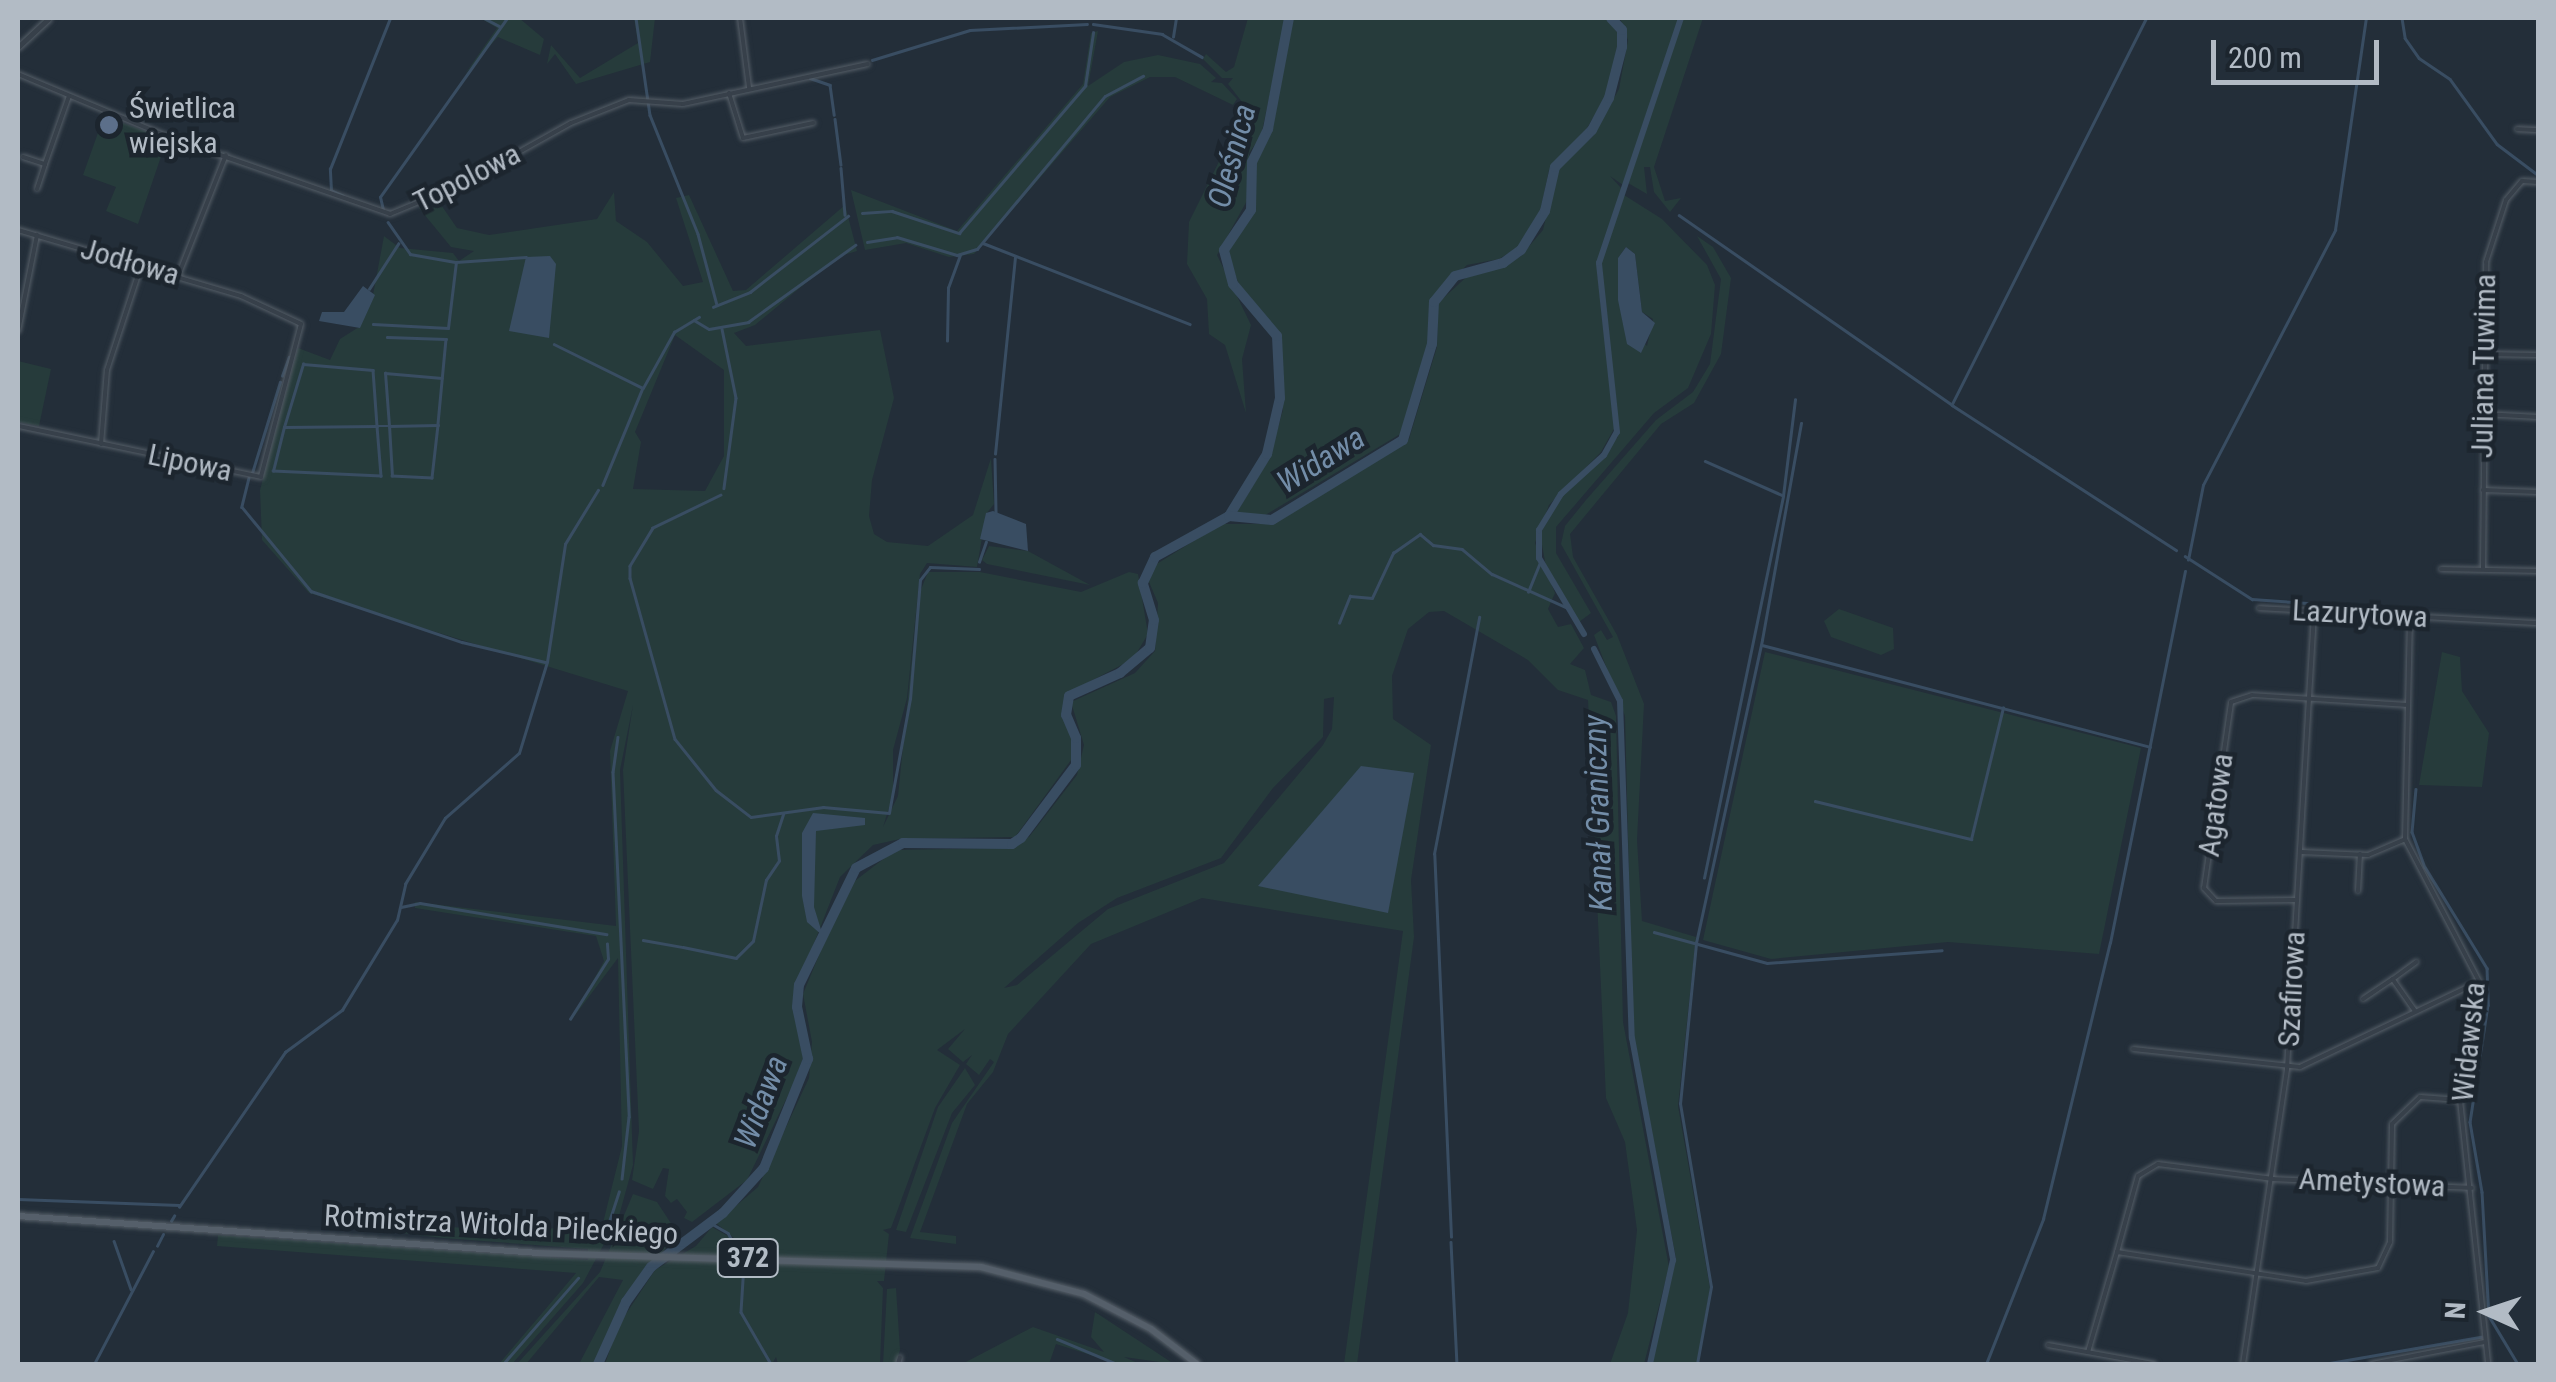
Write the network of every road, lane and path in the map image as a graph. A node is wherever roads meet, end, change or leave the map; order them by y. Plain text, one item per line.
1 (49, 18) edge
2 (740, 18) edge
3 (18, 47) edge
4 (868, 64) dead end
5 (18, 74) edge
6 (749, 87) junction
7 (729, 92) junction
8 (69, 96) junction
9 (813, 123) dead end
10 (2517, 129) dead end
11 (2538, 130) edge
12 (226, 154) junction
13 (23, 157) dead end
14 (45, 164) junction
15 (2538, 182) edge
16 (37, 189) dead end
17 (18, 230) edge
18 (37, 236) junction
19 (141, 266) junction
20 (178, 276) junction
21 (241, 296) joint
22 (18, 331) edge
23 (2484, 354) junction
24 (2538, 355) edge
25 (2483, 414) junction
26 (2538, 416) edge
27 (18, 426) edge
28 (101, 444) junction
29 (2482, 490) junction
30 (2538, 492) edge
31 (2441, 568) dead end
32 (2483, 570) junction
33 (2538, 571) edge
34 (2259, 608) dead end
35 (2314, 611) junction
36 (2410, 618) junction
37 (2538, 623) edge
38 (2308, 698) junction
39 (2408, 705) junction
40 (2405, 839) junction
41 (2301, 852) junction
42 (2360, 854) junction
43 (2358, 891) dead end
44 (2297, 900) junction
45 (2416, 962) dead end
46 (2393, 978) junction
47 (2479, 981) junction
48 (2363, 999) dead end
49 (2415, 1010) junction
50 (2133, 1050) dead end
51 (2287, 1068) junction
52 (2460, 1100) junction
53 (2273, 1179) junction
54 (2392, 1183) junction
55 (2472, 1188) junction
56 (18, 1216) edge
57 (2117, 1252) junction
58 (2257, 1274) junction
59 (2484, 1342) junction
60 (2048, 1345) dead end
61 (2088, 1352) junction
62 (900, 1358) dead end
63 (2393, 1361) edge
64 (898, 1364) edge
65 (1197, 1364) edge
66 (2154, 1364) edge
67 (2243, 1364) edge
68 (2371, 1364) edge
69 (2488, 1364) edge

1 - 3 street
2 - 6 street
4 - 6 street, Topolowa
5 - 8 street, Topolowa
6 - 7 street, Topolowa
7 - 9 street
7 - 12 street, Topolowa
8 - 12 street, Topolowa
8 - 14 street
10 - 11 street
12 - 20 street
13 - 14 street
14 - 16 street
15 - 23 street, Juliana Tuwima
17 - 18 street, Jodłowa
18 - 19 street, Jodłowa
18 - 22 street
19 - 20 street, Jodłowa
19 - 28 street
20 - 21 street, Jodłowa
21 - 28 street, Lipowa
23 - 24 street
23 - 25 street, Juliana Tuwima
25 - 26 street
25 - 29 street, Juliana Tuwima
27 - 28 street, Lipowa
29 - 30 street
29 - 32 street, Juliana Tuwima
31 - 32 street
32 - 33 street
34 - 35 street, Lazurytowa
35 - 36 street, Lazurytowa
35 - 38 street, Szafirowa
36 - 37 street, Lazurytowa
36 - 39 street, Widawska
38 - 39 street
38 - 41 street, Szafirowa
38 - 44 street, Agatowa
39 - 40 street, Widawska
40 - 42 street
40 - 47 street, Widawska
41 - 42 street
41 - 44 street, Szafirowa
42 - 43 street
44 - 51 street, Szafirowa
45 - 46 street
46 - 48 street
46 - 49 street
47 - 49 street
47 - 52 street, Widawska
49 - 51 street
50 - 51 street
51 - 53 street, Szafirowa
52 - 54 street
52 - 55 street, Widawska
53 - 54 street, Ametystowa
53 - 57 street, Ametystowa
53 - 58 street, Szafirowa
54 - 55 street, Ametystowa
54 - 58 street
55 - 59 street, Widawska
56 - 65 main road, Rotmistrza Witolda Pileckiego / 372
57 - 58 street
57 - 61 street
58 - 67 street, Szafirowa
59 - 63 street
59 - 69 street, Widawska
60 - 61 street
61 - 66 street
62 - 64 street
63 - 68 street

